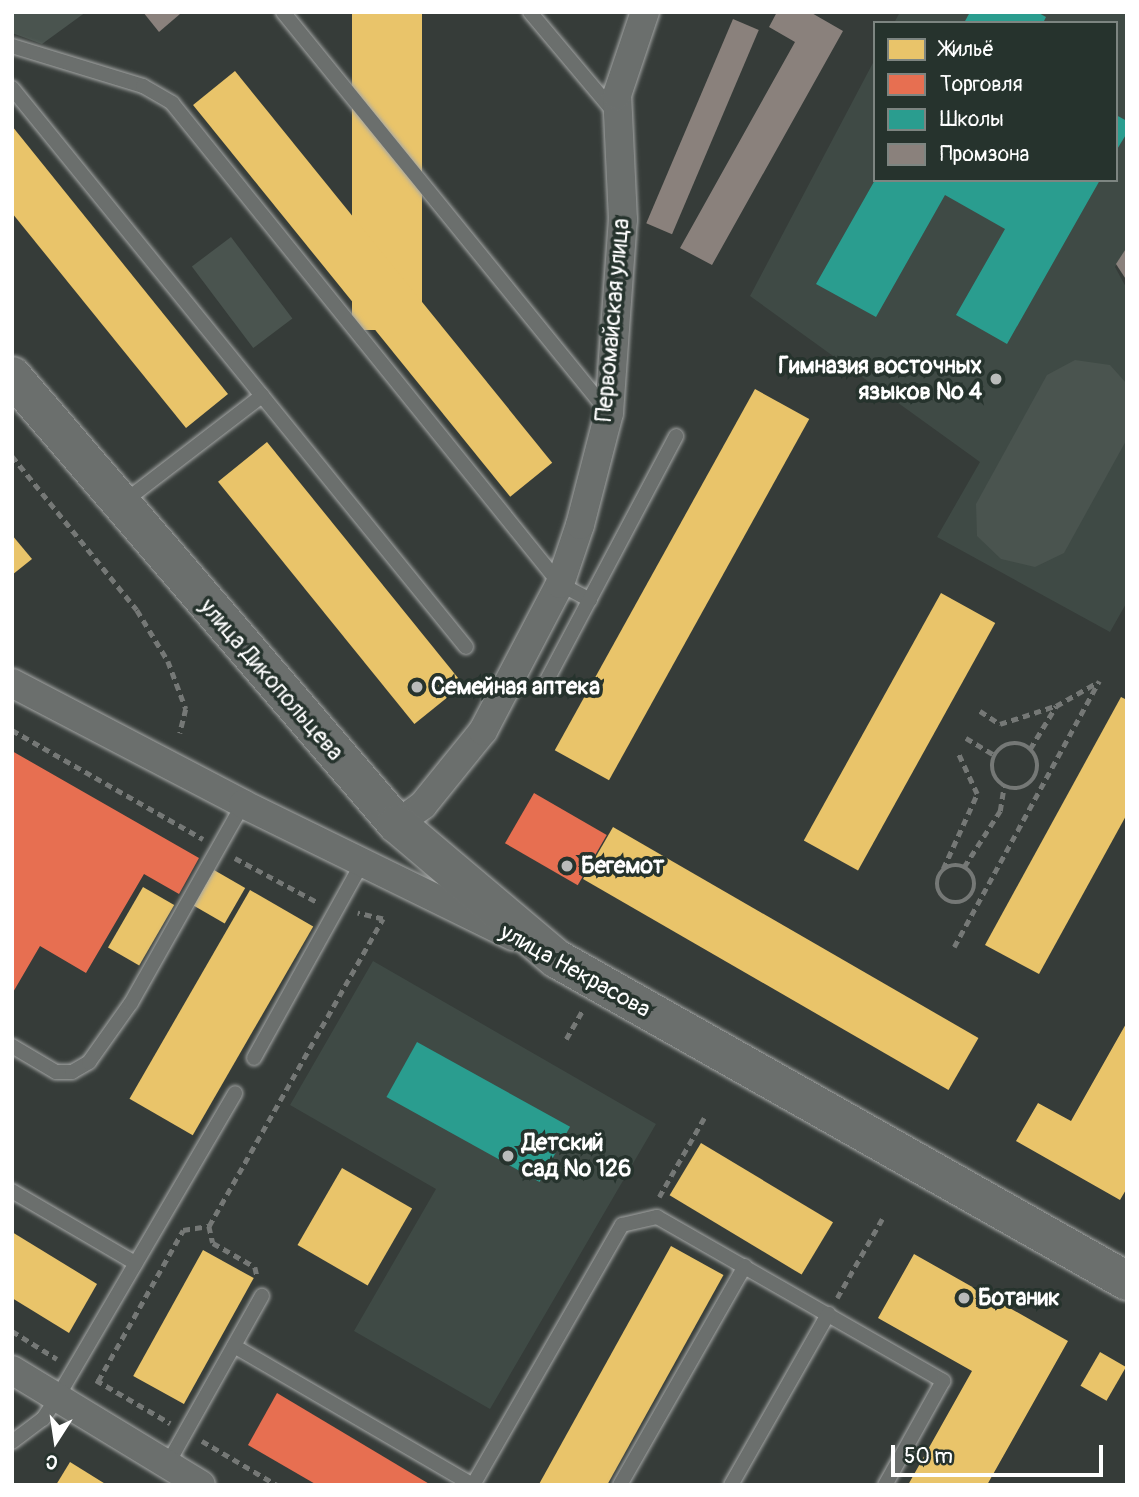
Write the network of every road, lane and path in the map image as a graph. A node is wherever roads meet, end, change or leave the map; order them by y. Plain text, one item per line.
1 (283, 12) edge
2 (530, 12) edge
3 (645, 12) edge
4 (12, 46) edge
5 (12, 88) edge
6 (619, 119) junction
7 (12, 376) edge
8 (262, 396) junction
9 (608, 413) junction
10 (676, 436) dead end
11 (12, 456) edge
12 (119, 505) junction
13 (560, 584) junction
14 (590, 600) junction
15 (466, 647) dead end
16 (547, 680) dead end
17 (12, 683) edge
18 (1056, 706) junction
19 (980, 711) dead end
20 (12, 730) edge
21 (180, 733) dead end
22 (965, 738) dead end
23 (1030, 748) junction
24 (957, 753) dead end
25 (995, 755) junction
26 (1034, 779) junction
27 (1043, 784) junction
28 (1004, 786) junction
29 (243, 804) junction
30 (397, 824) junction
31 (218, 848) junction
32 (363, 861) junction
33 (964, 867) junction
34 (943, 869) junction
35 (972, 895) junction
36 (337, 908) junction
37 (975, 909) junction
38 (954, 947) dead end
39 (557, 958) junction
40 (12, 1046) edge
41 (254, 1058) dead end
42 (235, 1093) dead end
43 (704, 1118) dead end
44 (12, 1191) edge
45 (646, 1219) junction
46 (882, 1219) dead end
47 (209, 1226) junction
48 (135, 1263) junction
49 (745, 1266) junction
50 (1127, 1281) edge
51 (262, 1296) joint
52 (828, 1314) junction
53 (12, 1331) edge
54 (234, 1346) junction
55 (74, 1369) junction
56 (12, 1370) edge
57 (98, 1381) junction
58 (57, 1398) junction
59 (186, 1432) junction
60 (12, 1442) edge
61 (167, 1465) junction
62 (201, 1485) edge
63 (277, 1485) edge
64 (473, 1485) edge
65 (620, 1485) edge
66 (731, 1485) edge
67 (885, 1485) edge

1 - 9 lane
2 - 6 lane
3 - 6 street, Первомайская улица
4 - 13 lane
5 - 8 lane
6 - 9 street, Первомайская улица
7 - 12 main road, улица Дикопольцева
8 - 12 lane
8 - 15 lane
9 - 13 street, Первомайская улица
10 - 14 lane
11 - 21 path
12 - 30 main road, улица Дикопольцева
13 - 14 lane
13 - 30 street, Первомайская улица
14 - 16 lane
17 - 29 street, улица Некрасова
18 - 19 path
18 - 23 path
18 - 27 path
20 - 31 path
22 - 25 path
23 - 25 path
23 - 26 path
24 - 34 path
25 - 28 path
26 - 27 path
26 - 28 path
27 - 37 path
28 - 33 path
29 - 31 lane
29 - 32 street, улица Некрасова
30 - 39 main road, улица Дикопольцева
31 - 36 path
31 - 40 lane
32 - 36 lane
32 - 39 street, улица Некрасова
33 - 34 path
33 - 35 path
34 - 35 path
35 - 37 path
36 - 41 lane
36 - 47 path
37 - 38 path
39 - 50 main road, улица Некрасова
42 - 48 lane
43 - 45 path
44 - 48 lane
45 - 49 lane
45 - 64 lane
46 - 52 path
47 - 51 path
47 - 57 path
48 - 55 lane
49 - 52 lane
49 - 65 lane
51 - 54 lane
52 - 66 lane
52 - 67 lane
53 - 55 path
54 - 59 lane
54 - 64 lane
55 - 57 path
55 - 58 lane
56 - 58 street
57 - 59 path
58 - 60 lane
58 - 61 street
59 - 61 lane
59 - 63 path
61 - 62 street

